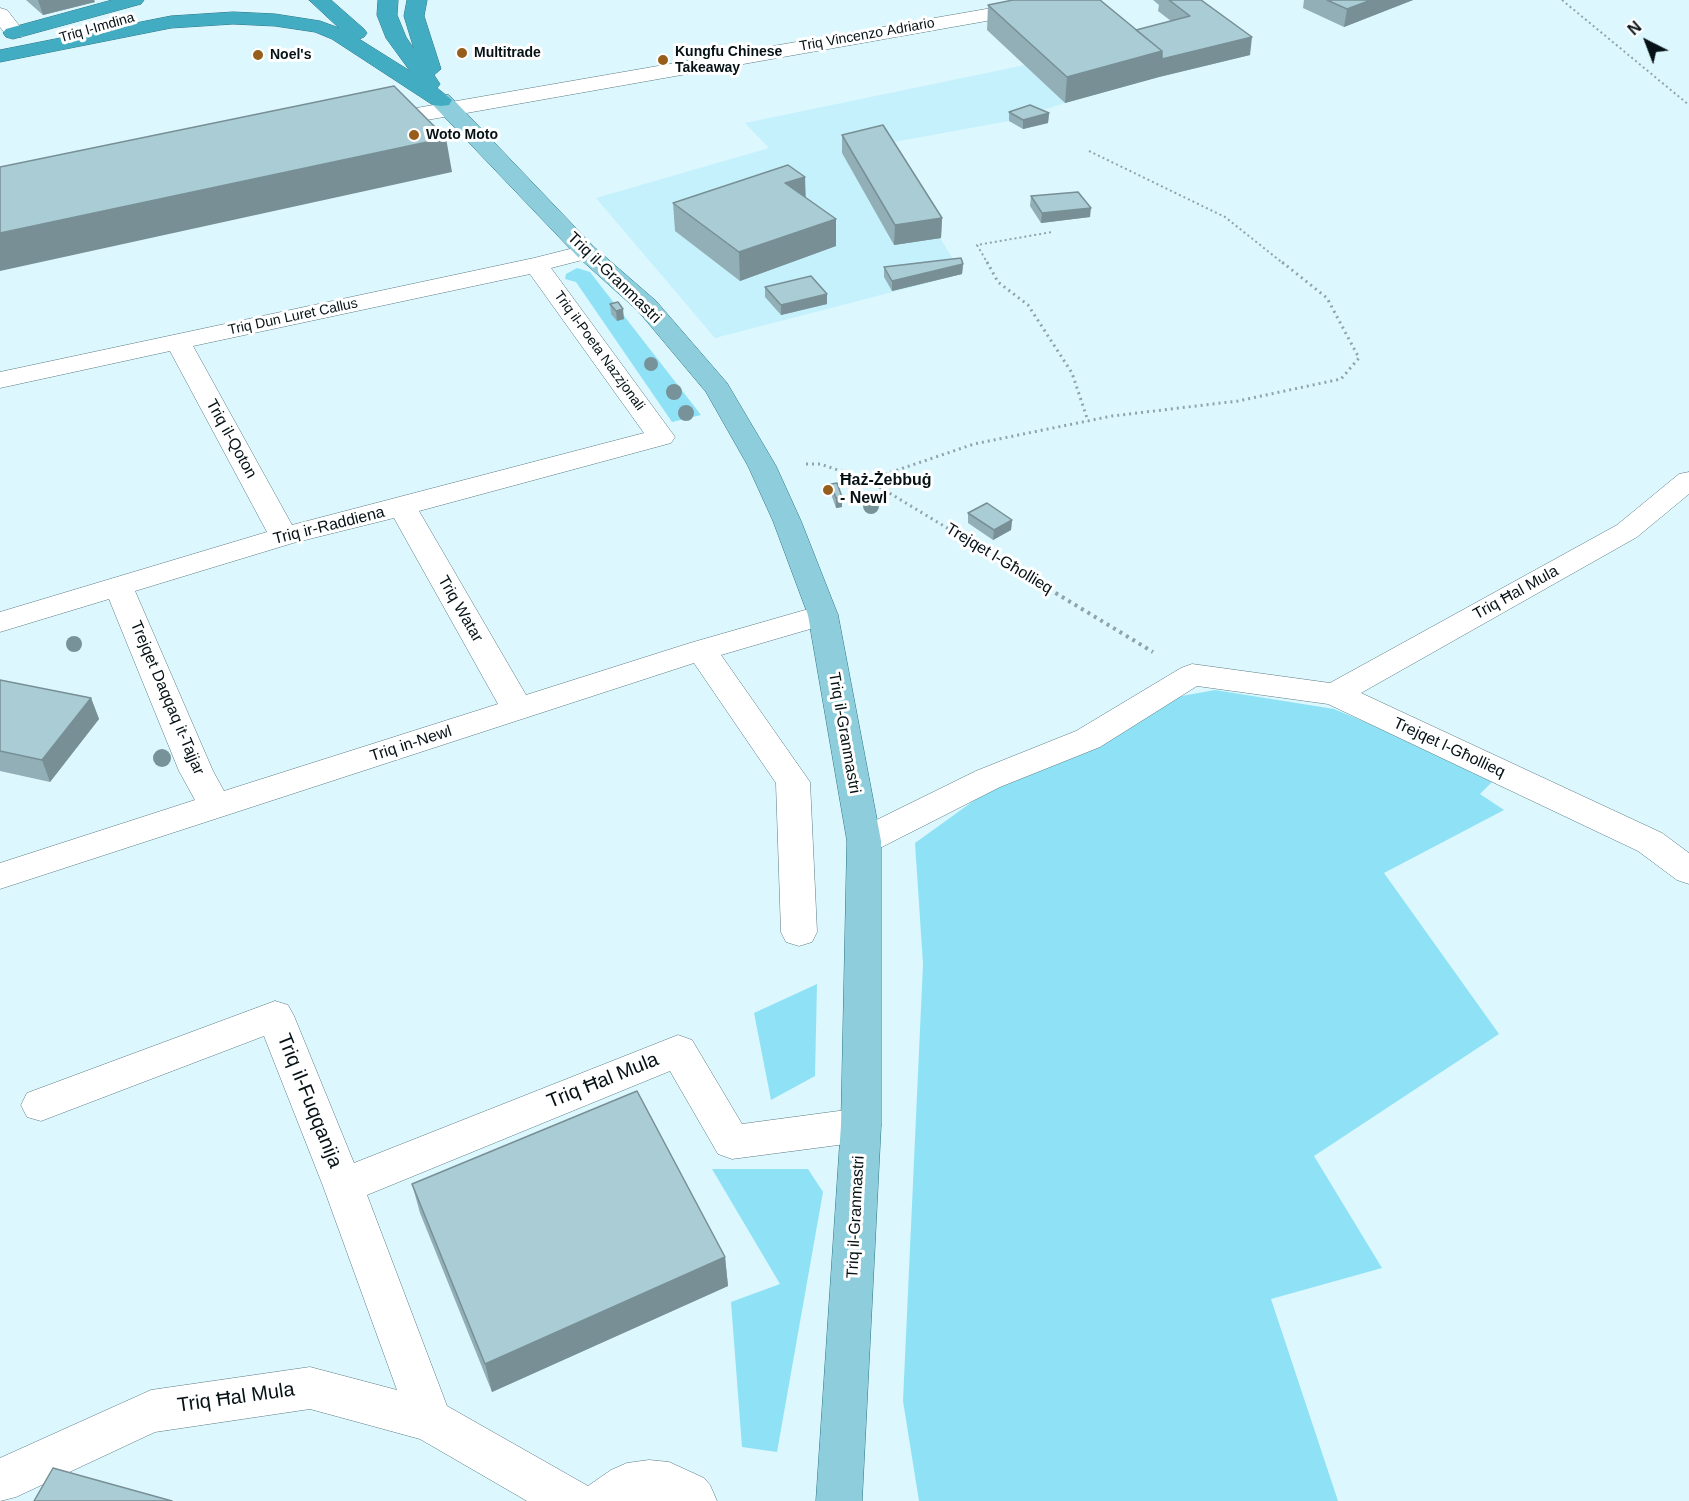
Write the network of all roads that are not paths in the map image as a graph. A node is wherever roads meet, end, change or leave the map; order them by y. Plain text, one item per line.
1 (134, 0) edge
2 (194, 0) edge
3 (319, 0) edge
4 (388, 0) edge
5 (417, 0) edge
6 (1071, 0) edge
7 (4, 25) edge
8 (0, 56) edge
9 (446, 103) junction
10 (358, 126) edge
11 (586, 252) junction
12 (536, 265) junction
13 (178, 342) junction
14 (0, 380) edge
15 (661, 437) joint
16 (1689, 480) edge
17 (402, 507) junction
18 (284, 536) junction
19 (119, 588) junction
20 (823, 615) junction
21 (0, 622) edge
22 (701, 650) junction
23 (1335, 694) junction
24 (518, 710) junction
25 (216, 807) junction
26 (864, 841) junction
27 (1689, 872) edge
28 (0, 876) edge
29 (799, 932) dead end
30 (41, 1105) dead end
31 (861, 1125) junction
32 (342, 1186) junction
33 (430, 1420) junction
34 (0, 1481) edge
35 (835, 1500) edge
36 (571, 1501) edge
37 (605, 1501) edge
38 (694, 1501) edge

1 - 7 highway, Triq l-Imdina
2 - 8 highway, Triq l-Imdina
3 - 9 highway
4 - 9 highway
5 - 9 highway
6 - 9 street, Triq Vincenzo Adriario
8 - 9 highway
9 - 10 street, Triq Vincenzo Adriario
9 - 11 main road, Triq il-Granmastri
11 - 12 street, Triq Dun Luret Callus
11 - 20 main road, Triq il-Granmastri
12 - 13 street, Triq Dun Luret Callus
12 - 15 street, Triq il-Poeta Nazzjonali
13 - 14 street, Triq Dun Luret Callus
13 - 18 street, Triq il-Qoton
15 - 17 street, Triq ir-Raddiena
16 - 23 street, Triq Ħal Mula
17 - 18 street, Triq ir-Raddiena
17 - 24 street, Triq Watar
18 - 19 street, Triq ir-Raddiena
19 - 21 street, Triq ir-Raddiena
19 - 25 street, Trejqet Daqqaq it-Tajjar
20 - 22 street, Triq in-Newl
20 - 26 main road, Triq il-Granmastri
22 - 24 street, Triq in-Newl
22 - 29 street
23 - 26 street, Trejqet l-Għollieq
23 - 27 street, Trejqet l-Għollieq
24 - 25 street, Triq in-Newl
25 - 28 street, Triq in-Newl
26 - 31 main road, Triq il-Granmastri
30 - 32 street, Triq il-Fuqqanija
31 - 32 street, Triq Ħal Mula
31 - 35 main road, Triq il-Granmastri
32 - 33 street, Triq il-Fuqqanija
33 - 34 street, Triq Ħal Mula
33 - 36 street, Triq Ħal Mula
37 - 38 street

